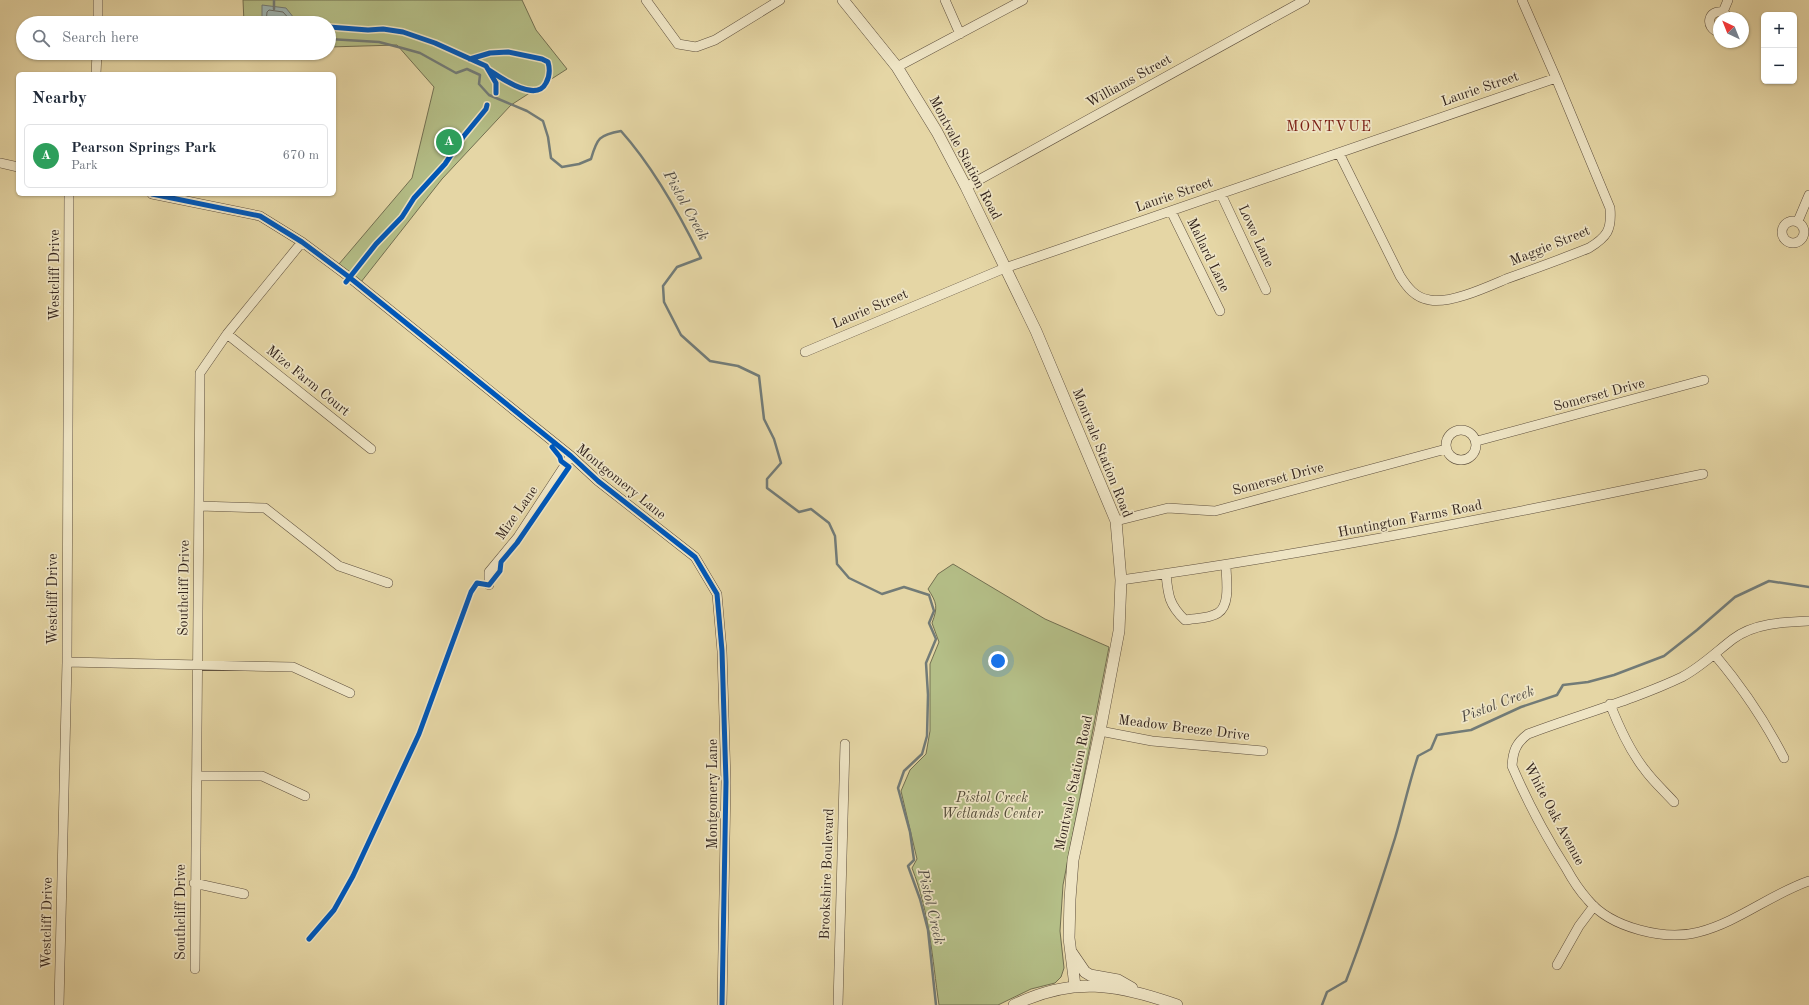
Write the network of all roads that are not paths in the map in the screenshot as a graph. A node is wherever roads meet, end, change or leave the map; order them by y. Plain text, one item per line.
1 (98, 0) edge
2 (646, 0) edge
3 (780, 0) edge
4 (843, 0) edge
5 (944, 0) edge
6 (1023, 0) edge
7 (1305, 0) edge
8 (1522, 0) edge
9 (1728, 0) edge
10 (1726, 12) edge
11 (1713, 14) edge
12 (98, 16) edge
13 (1713, 29) edge
14 (960, 34) junction
15 (97, 60) edge
16 (897, 67) junction
17 (96, 72) edge
18 (1556, 78) junction
19 (1339, 153) junction
20 (0, 163) edge
21 (16, 167) edge
22 (966, 187) junction
23 (1221, 194) junction
24 (1809, 195) edge
25 (69, 196) edge
26 (162, 196) edge
27 (1172, 211) junction
28 (1798, 221) dead end
29 (302, 242) junction
30 (1005, 268) junction
31 (1266, 290) dead end
32 (1220, 311) dead end
33 (227, 334) junction
34 (805, 352) dead end
35 (1704, 380) dead end
36 (1477, 442) junction
37 (370, 449) dead end
38 (1446, 449) junction
39 (570, 456) junction
40 (1703, 474) dead end
41 (199, 506) junction
42 (1116, 521) junction
43 (1226, 565) junction
44 (1166, 574) junction
45 (1121, 580) junction
46 (388, 583) dead end
47 (489, 585) dead end
48 (1809, 621) edge
49 (1715, 655) junction
50 (67, 662) junction
51 (197, 666) junction
52 (350, 693) dead end
53 (1610, 704) junction
54 (1100, 731) junction
55 (846, 744) dead end
56 (1263, 751) dead end
57 (1784, 758) dead end
58 (197, 776) junction
59 (305, 796) dead end
60 (1674, 802) dead end
61 (1809, 881) edge
62 (194, 883) junction
63 (244, 894) dead end
64 (1594, 906) junction
65 (1071, 951) junction
66 (1557, 965) dead end
67 (195, 969) dead end
68 (1075, 986) junction
69 (1139, 993) junction
70 (59, 1005) edge
71 (722, 1005) edge
72 (838, 1005) edge
73 (1014, 1005) edge
74 (1177, 1005) edge

1 - 12 street
2 - 3 street
4 - 16 street, Montvale Station Road
5 - 14 street
6 - 14 street
7 - 22 street, Williams Street
8 - 18 street, Maggie Street
9 - 10 street
11 - 13 street
14 - 16 street
15 - 17 street
16 - 22 street, Montvale Station Road
18 - 19 street, Laurie Street
18 - 19 street, Maggie Street
19 - 23 street, Laurie Street
20 - 21 street
22 - 30 street, Montvale Station Road
23 - 27 street, Laurie Street
23 - 31 street, Lowe Lane
24 - 28 street
25 - 50 street, Westcliff Drive
26 - 29 street, Montgomery Lane
27 - 30 street, Laurie Street
27 - 32 street, Mallard Lane
29 - 33 street, Southcliff Drive
29 - 39 street, Montgomery Lane
30 - 34 street, Laurie Street
30 - 42 street, Montvale Station Road
33 - 37 street, Mize Farm Court
33 - 41 street, Southcliff Drive
35 - 36 street, Somerset Drive
36 - 38 street
36 - 38 street
38 - 42 street, Somerset Drive
39 - 47 street, Mize Lane
39 - 71 street, Montgomery Lane
40 - 43 street, Huntington Farms Road
41 - 46 street
41 - 51 street, Southcliff Drive
42 - 45 street, Montvale Station Road
43 - 44 street, Huntington Farms Road
43 - 44 street
44 - 45 street, Huntington Farms Road
45 - 54 street, Montvale Station Road
48 - 49 street, White Oak Avenue
49 - 53 street, White Oak Avenue
49 - 57 street
50 - 51 street
50 - 70 street, Westcliff Drive
51 - 52 street
51 - 58 street, Southcliff Drive
53 - 60 street
53 - 64 street, White Oak Avenue
54 - 56 street, Meadow Breeze Drive
54 - 65 street, Montvale Station Road
55 - 72 street, Brookshire Boulevard
58 - 59 street
58 - 62 street, Southcliff Drive
61 - 64 street, White Oak Avenue
62 - 63 street
62 - 67 street, Southcliff Drive
64 - 66 street
65 - 68 street, Montvale Station Road
65 - 69 street
68 - 69 street
68 - 73 street
69 - 74 street

